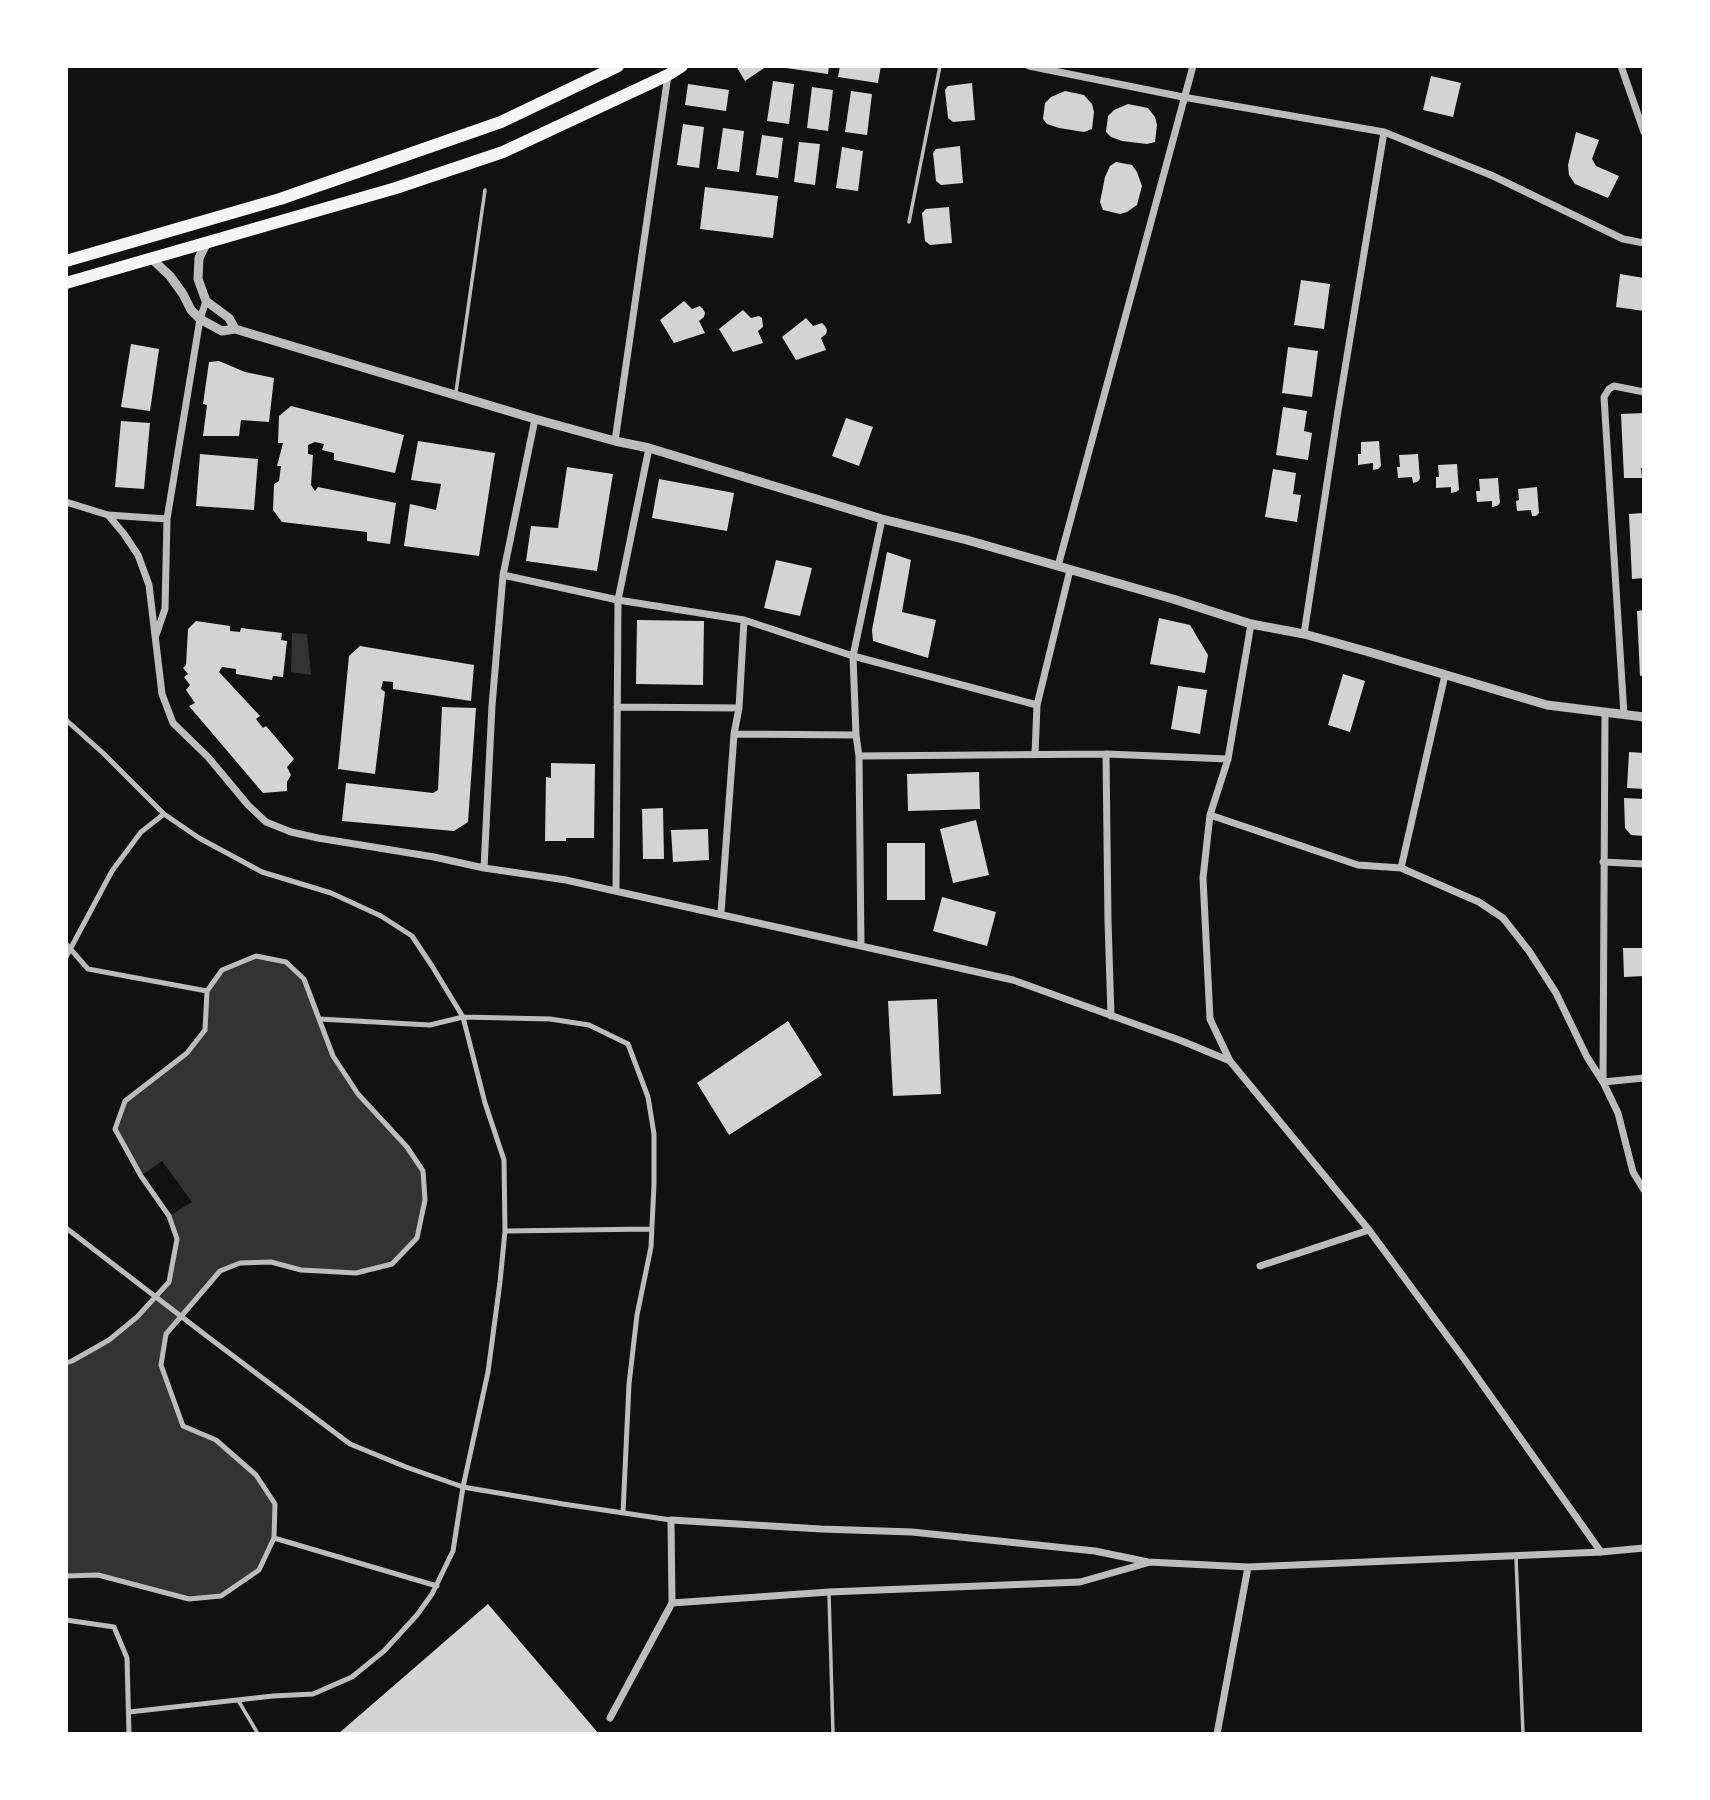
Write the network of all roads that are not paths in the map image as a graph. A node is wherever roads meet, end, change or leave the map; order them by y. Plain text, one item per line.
1 (618, 66) edge
2 (682, 66) edge
3 (940, 66) edge
4 (1029, 66) edge
5 (1193, 66) edge
6 (1621, 66) edge
7 (668, 75) junction
8 (1183, 97) junction
9 (1384, 132) junction
10 (1643, 132) edge
11 (485, 190) dead end
12 (909, 222) dead end
13 (207, 242) junction
14 (1643, 243) edge
15 (152, 259) junction
16 (66, 261) edge
17 (66, 283) edge
18 (206, 301) junction
19 (200, 320) junction
20 (236, 328) junction
21 (1643, 391) edge
22 (455, 395) junction
23 (536, 419) junction
24 (615, 441) junction
25 (649, 447) junction
26 (66, 502) edge
27 (108, 515) junction
28 (167, 519) junction
29 (883, 519) junction
30 (1058, 566) junction
31 (1070, 570) junction
32 (503, 575) junction
33 (618, 600) junction
34 (744, 620) junction
35 (1251, 624) junction
36 (1304, 634) junction
37 (155, 639) junction
38 (853, 656) junction
39 (1445, 675) junction
40 (1037, 705) junction
41 (617, 707) junction
42 (739, 708) junction
43 (1605, 712) junction
44 (1624, 715) junction
45 (1643, 717) edge
46 (66, 720) edge
47 (734, 734) junction
48 (856, 734) junction
49 (1035, 754) junction
50 (1105, 754) junction
51 (859, 756) junction
52 (1228, 759) junction
53 (164, 814) junction
54 (1210, 815) junction
55 (1603, 862) junction
56 (1643, 864) edge
57 (484, 868) junction
58 (1401, 868) junction
59 (616, 891) junction
60 (720, 913) junction
61 (861, 946) junction
62 (68, 947) edge
63 (66, 957) edge
64 (208, 991) junction
65 (1111, 1016) junction
66 (463, 1017) junction
67 (319, 1019) junction
68 (1230, 1061) junction
69 (1643, 1078) edge
70 (1603, 1082) junction
71 (1643, 1191) edge
72 (66, 1228) edge
73 (652, 1229) junction
74 (1369, 1230) junction
75 (505, 1231) junction
76 (1260, 1266) dead end
77 (155, 1297) junction
78 (181, 1317) junction
79 (66, 1363) edge
80 (463, 1487) junction
81 (623, 1513) junction
82 (671, 1520) junction
83 (274, 1538) junction
84 (1643, 1548) edge
85 (1601, 1552) junction
86 (1516, 1555) junction
87 (1148, 1562) junction
88 (1248, 1567) junction
89 (66, 1576) edge
90 (437, 1586) junction
91 (829, 1591) junction
92 (672, 1603) junction
93 (66, 1619) edge
94 (238, 1700) junction
95 (129, 1712) junction
96 (610, 1717) dead end
97 (129, 1734) edge
98 (258, 1734) edge
99 (832, 1734) edge
100 (1217, 1734) edge
101 (1523, 1734) edge

1 - 16 main road
2 - 7 main road
3 - 12 lane
4 - 8 street
5 - 8 street
6 - 10 street
7 - 13 main road
7 - 24 street
8 - 9 street
8 - 30 street
9 - 14 street
9 - 36 street
11 - 22 lane
13 - 15 main road
13 - 18 street
15 - 17 main road
15 - 19 street
18 - 19 street
18 - 20 street
19 - 20 street
19 - 28 street
20 - 22 street
21 - 44 street
22 - 23 street
23 - 24 street
23 - 32 street
24 - 25 street
25 - 29 street
25 - 33 street
26 - 27 street
27 - 28 street
27 - 37 street
28 - 37 street
29 - 30 street
29 - 38 street
30 - 31 street
31 - 35 street
31 - 40 street
32 - 33 street
32 - 57 street
33 - 34 street
33 - 41 street
34 - 38 street
34 - 42 street
35 - 36 street
35 - 52 street
36 - 39 street
37 - 57 street
38 - 40 street
38 - 48 street
39 - 43 street
39 - 58 street
40 - 49 street
41 - 42 street
41 - 59 street
42 - 47 street
43 - 44 street
43 - 55 street
44 - 45 street
46 - 53 street
47 - 48 street
47 - 60 street
48 - 51 street
49 - 50 street
49 - 51 street
50 - 52 street
50 - 65 street
51 - 61 street
52 - 54 street
53 - 62 street
53 - 66 street
54 - 58 street
54 - 68 street
55 - 56 street
55 - 70 street
57 - 59 street
58 - 70 street
59 - 60 street
60 - 61 street
61 - 65 street
62 - 63 street
62 - 64 street
64 - 67 street
64 - 77 street
65 - 68 street
66 - 67 street
66 - 73 street
66 - 75 street
67 - 78 street
68 - 74 street
69 - 70 street
70 - 71 street
72 - 77 street
73 - 75 street
73 - 81 street
74 - 76 street
74 - 85 street
75 - 80 street
77 - 78 street
77 - 79 street
78 - 80 street
78 - 83 street
80 - 81 street
80 - 90 street
81 - 82 street
82 - 87 street
82 - 92 street
83 - 89 street
83 - 90 street
84 - 85 street
85 - 86 street
86 - 88 street
86 - 101 lane
87 - 88 street
87 - 91 street
88 - 100 street
90 - 94 street
91 - 92 street
91 - 99 lane
92 - 96 street
93 - 95 street
94 - 95 street
94 - 98 lane
95 - 97 street

